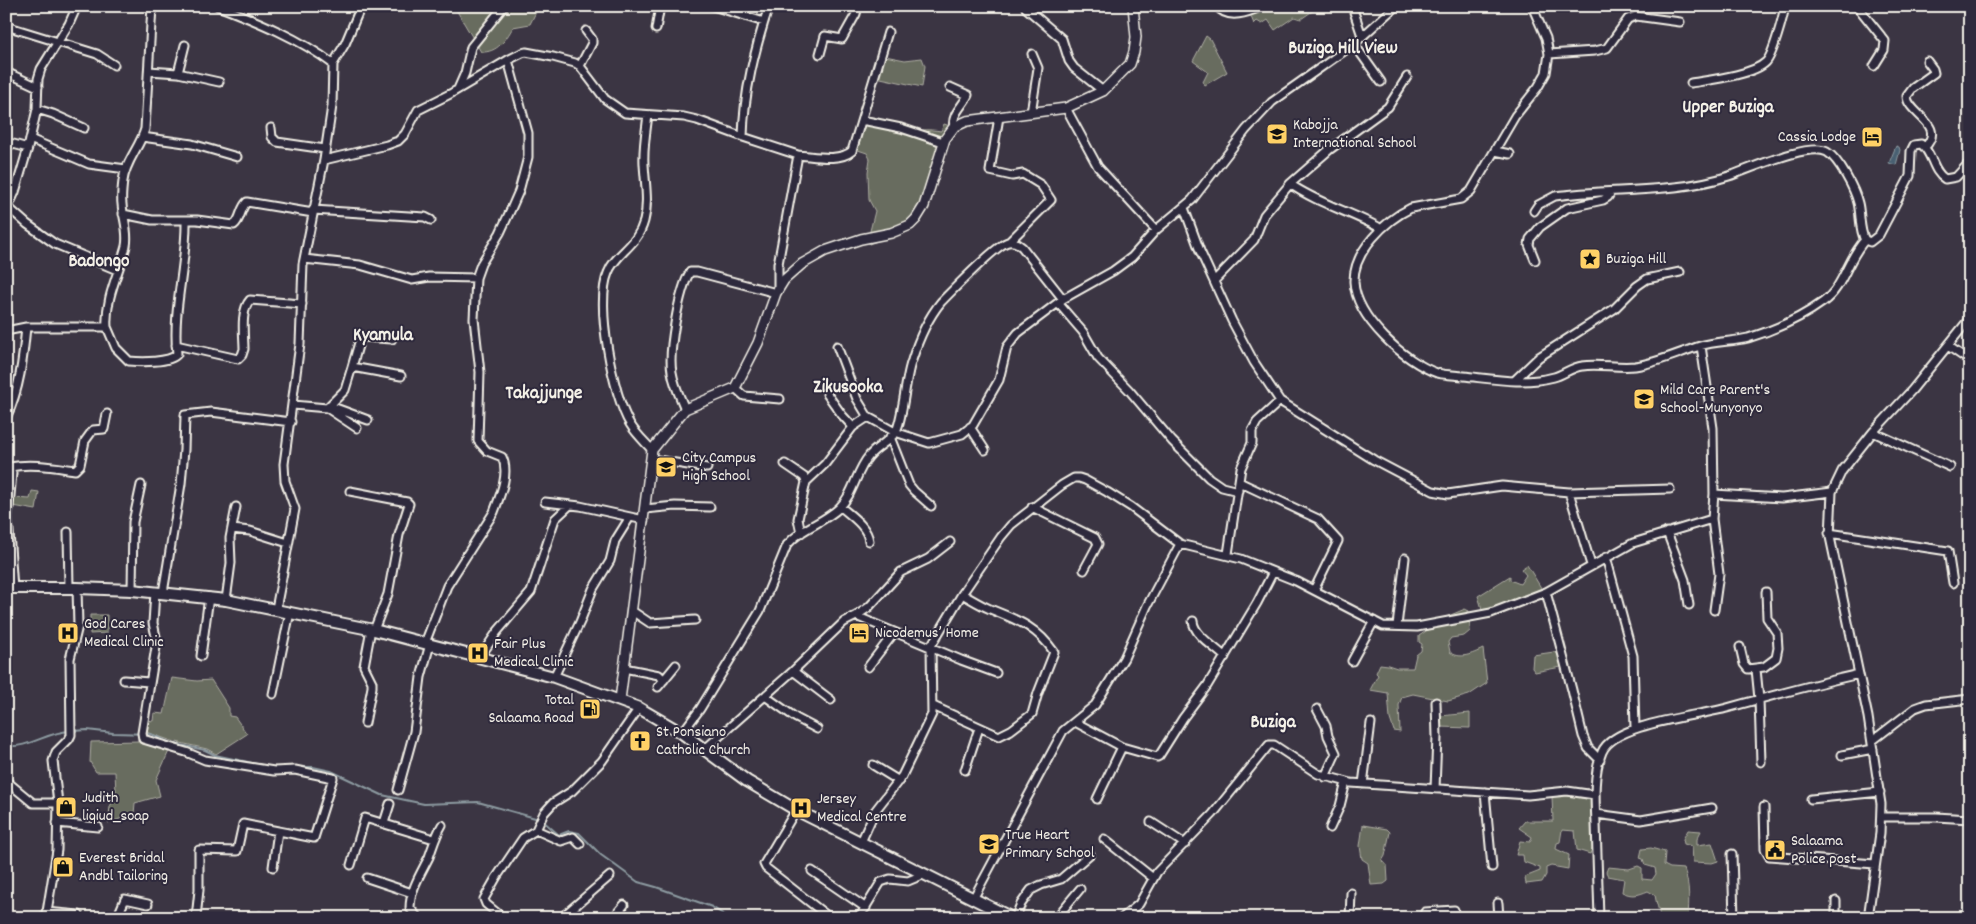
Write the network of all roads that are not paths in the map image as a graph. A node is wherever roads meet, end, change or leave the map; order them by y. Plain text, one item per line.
1 (77, 6) edge
2 (142, 6) edge
3 (218, 6) edge
4 (361, 6) edge
5 (504, 6) edge
6 (660, 6) edge
7 (713, 6) edge
8 (769, 6) edge
9 (858, 6) edge
10 (1133, 6) edge
11 (1218, 6) edge
12 (1263, 6) edge
13 (1352, 6) edge
14 (1396, 6) edge
15 (1532, 6) edge
16 (1785, 6) edge
17 (1857, 6) edge
18 (151, 7) edge
19 (1026, 8) dead end
20 (764, 22) junction
21 (1680, 22) dead end
22 (6, 26) edge
23 (656, 29) dead end
24 (586, 31) dead end
25 (888, 32) dead end
26 (1362, 36) junction
27 (58, 43) junction
28 (1354, 44) junction
29 (185, 45) dead end
30 (820, 54) dead end
31 (1032, 54) dead end
32 (1549, 54) junction
33 (508, 60) junction
34 (1926, 61) dead end
35 (333, 64) junction
36 (114, 65) dead end
37 (580, 66) junction
38 (1874, 66) dead end
39 (149, 71) junction
40 (6, 72) edge
41 (178, 73) junction
42 (1407, 77) dead end
43 (219, 82) dead end
44 (1381, 82) dead end
45 (1691, 83) dead end
46 (38, 87) junction
47 (950, 87) dead end
48 (458, 89) junction
49 (1103, 91) junction
50 (1066, 108) junction
51 (37, 109) junction
52 (1031, 113) junction
53 (648, 115) junction
54 (999, 117) junction
55 (862, 120) junction
56 (954, 127) junction
57 (84, 128) dead end
58 (271, 128) dead end
59 (142, 137) junction
60 (743, 137) junction
61 (30, 139) junction
62 (6, 142) edge
63 (943, 142) junction
64 (1925, 147) junction
65 (28, 148) junction
66 (325, 149) junction
67 (1495, 151) junction
68 (1510, 154) dead end
69 (798, 155) junction
70 (237, 157) dead end
71 (324, 160) junction
72 (1970, 162) edge
73 (126, 169) junction
74 (1290, 184) junction
75 (1611, 192) junction
76 (1184, 208) junction
77 (7, 209) edge
78 (313, 212) junction
79 (1534, 212) dead end
80 (123, 214) junction
81 (186, 220) junction
82 (431, 220) dead end
83 (1380, 228) junction
84 (1156, 230) junction
85 (1865, 240) junction
86 (1010, 241) junction
87 (304, 259) junction
88 (1535, 260) dead end
89 (118, 270) junction
90 (1680, 272) dead end
91 (476, 278) junction
92 (1214, 282) junction
93 (777, 290) junction
94 (1061, 301) junction
95 (302, 304) junction
96 (1970, 318) edge
97 (26, 327) junction
98 (107, 327) junction
99 (6, 331) edge
100 (392, 339) dead end
101 (176, 345) junction
102 (837, 346) dead end
103 (1701, 346) junction
104 (1948, 346) junction
105 (1970, 361) edge
106 (352, 367) junction
107 (401, 376) dead end
108 (1515, 380) junction
109 (735, 388) junction
110 (827, 394) dead end
111 (780, 399) dead end
112 (1280, 401) junction
113 (293, 404) junction
114 (328, 407) junction
115 (685, 409) junction
116 (107, 414) dead end
117 (868, 417) junction
118 (6, 418) edge
119 (368, 420) dead end
120 (290, 422) junction
121 (854, 427) junction
122 (970, 427) junction
123 (357, 428) dead end
124 (1873, 432) junction
125 (893, 434) junction
126 (985, 450) dead end
127 (651, 454) junction
128 (8, 464) edge
129 (784, 464) dead end
130 (1950, 467) dead end
131 (707, 468) dead end
132 (806, 482) junction
133 (1239, 482) junction
134 (141, 485) dead end
135 (1670, 488) dead end
136 (350, 491) dead end
137 (1238, 491) junction
138 (1569, 492) junction
139 (1832, 492) junction
140 (1714, 494) junction
141 (545, 502) dead end
142 (570, 505) junction
143 (931, 506) dead end
144 (710, 507) dead end
145 (840, 507) junction
146 (1032, 507) junction
147 (236, 508) dead end
148 (645, 508) junction
149 (630, 517) junction
150 (1712, 519) junction
151 (644, 520) junction
152 (232, 528) junction
153 (68, 532) dead end
154 (801, 532) junction
155 (1667, 532) junction
156 (1829, 533) junction
157 (869, 541) dead end
158 (950, 542) dead end
159 (288, 543) junction
160 (1180, 544) junction
161 (1228, 554) junction
162 (1606, 557) junction
163 (1405, 558) dead end
164 (1591, 565) junction
165 (1084, 570) dead end
166 (1273, 572) junction
167 (1953, 583) dead end
168 (73, 588) junction
169 (10, 589) edge
170 (132, 590) junction
171 (1314, 590) junction
172 (159, 592) junction
173 (1546, 592) junction
174 (1766, 592) dead end
175 (962, 594) junction
176 (209, 598) junction
177 (226, 600) junction
178 (1689, 606) dead end
179 (276, 609) junction
180 (1714, 610) dead end
181 (632, 611) junction
182 (290, 612) junction
183 (856, 616) junction
184 (695, 620) dead end
185 (1193, 621) dead end
186 (1374, 621) junction
187 (1397, 626) junction
188 (373, 629) junction
189 (894, 633) junction
190 (428, 644) junction
191 (931, 646) junction
192 (1740, 647) dead end
193 (201, 656) dead end
194 (480, 656) junction
195 (1225, 657) junction
196 (1352, 661) dead end
197 (676, 665) dead end
198 (868, 667) dead end
199 (624, 668) junction
200 (1756, 669) junction
201 (793, 671) junction
202 (996, 672) dead end
203 (1859, 674) junction
204 (554, 677) junction
205 (124, 680) dead end
206 (664, 680) junction
207 (149, 682) junction
208 (658, 687) dead end
209 (273, 694) dead end
210 (765, 696) junction
211 (1759, 699) junction
212 (1970, 699) edge
213 (620, 700) junction
214 (831, 700) dead end
215 (1436, 702) dead end
216 (933, 706) junction
217 (639, 708) junction
218 (1317, 709) dead end
219 (1075, 722) junction
220 (365, 723) dead end
221 (1371, 723) dead end
222 (979, 728) junction
223 (817, 729) dead end
224 (1635, 729) junction
225 (682, 733) junction
226 (1872, 741) junction
227 (1122, 747) junction
228 (704, 749) junction
229 (1873, 750) junction
230 (1842, 755) dead end
231 (1600, 760) junction
232 (1761, 762) dead end
233 (873, 765) dead end
234 (965, 770) dead end
235 (1325, 777) junction
236 (899, 781) junction
237 (1346, 782) junction
238 (6, 784) edge
239 (1363, 784) junction
240 (1435, 788) junction
241 (398, 790) dead end
242 (1485, 792) junction
243 (1880, 792) junction
244 (1595, 795) junction
245 (1811, 798) dead end
246 (1097, 800) dead end
247 (58, 803) junction
248 (390, 804) dead end
249 (1764, 807) dead end
250 (1712, 808) dead end
251 (796, 810) junction
252 (1596, 814) junction
253 (1882, 817) junction
254 (1970, 819) edge
255 (1151, 822) dead end
256 (57, 823) junction
257 (384, 823) junction
258 (442, 824) dead end
259 (98, 827) dead end
260 (1330, 828) dead end
261 (536, 830) junction
262 (278, 831) junction
263 (1104, 839) dead end
264 (434, 840) junction
265 (861, 842) junction
266 (580, 844) dead end
267 (1185, 844) junction
268 (1090, 854) dead end
269 (1732, 854) dead end
270 (1875, 864) junction
271 (351, 865) dead end
272 (273, 867) dead end
273 (1492, 867) dead end
274 (812, 871) dead end
275 (925, 874) junction
276 (610, 876) dead end
277 (367, 878) dead end
278 (1153, 878) junction
279 (1080, 888) dead end
280 (412, 893) junction
281 (1351, 893) dead end
282 (973, 899) junction
283 (1836, 901) dead end
284 (1498, 903) dead end
285 (148, 904) dead end
286 (624, 905) dead end
287 (866, 908) junction
288 (1454, 910) dead end
289 (990, 913) edge
290 (46, 915) edge
291 (79, 915) dead end
292 (116, 918) edge
293 (196, 918) edge
294 (418, 918) edge
295 (503, 918) edge
296 (561, 918) edge
297 (613, 918) edge
298 (830, 918) edge
299 (859, 918) edge
300 (1013, 918) edge
301 (1056, 918) edge
302 (1122, 918) edge
303 (1350, 918) edge
304 (1422, 918) edge
305 (1499, 918) edge
306 (1599, 918) edge
307 (1734, 918) edge
308 (1836, 918) edge
309 (1868, 918) edge

1 - 27 street
2 - 18 street
3 - 35 street
4 - 35 street
5 - 48 street
6 - 23 street
7 - 20 street
8 - 20 street
9 - 30 street
10 - 49 street
11 - 12 street
13 - 26 street
14 - 26 street
15 - 32 street
16 - 45 street
17 - 38 street
18 - 39 street
19 - 49 street
20 - 60 street
21 - 32 street
22 - 27 street
24 - 37 street
25 - 55 street
26 - 28 street
27 - 36 street
27 - 46 street
28 - 44 street
28 - 76 street
29 - 41 street
31 - 52 street
32 - 67 street
33 - 37 street
33 - 48 street
33 - 91 street
34 - 64 street
35 - 66 street
37 - 53 street
39 - 41 street
39 - 59 street
40 - 46 street
41 - 43 street
42 - 74 street
46 - 51 street
47 - 56 street
48 - 71 street
49 - 50 street
50 - 52 street
50 - 84 street
51 - 57 street
51 - 61 street
52 - 54 street
53 - 60 street
53 - 127 street
54 - 56 street
54 - 86 street
55 - 63 street
55 - 69 street
56 - 63 street
58 - 66 street
59 - 70 street
59 - 73 street
60 - 69 street
61 - 65 street
61 - 73 street
62 - 65 street
63 - 93 street
64 - 72 street
64 - 85 street
65 - 77 street
66 - 71 street
67 - 68 street
67 - 83 street
69 - 93 street
71 - 78 street
73 - 80 street
74 - 83 street
74 - 92 street
75 - 79 street
75 - 85 street
75 - 88 street
76 - 84 street
76 - 92 street
77 - 89 street
78 - 81 street
78 - 82 street
78 - 87 street
80 - 81 street
80 - 89 street
81 - 101 street
83 - 108 street
84 - 94 street
85 - 103 street
86 - 94 street
86 - 125 street
87 - 91 street
87 - 95 street
89 - 98 street
90 - 108 street
91 - 190 street
92 - 112 street
93 - 109 street
93 - 115 street
94 - 122 street
94 - 137 street
95 - 101 street
95 - 113 street
96 - 104 street
97 - 98 street
97 - 99 street
97 - 118 street
98 - 101 street
100 - 106 street
102 - 117 street
103 - 108 street
103 - 140 street
104 - 105 street
104 - 124 street
106 - 107 street
106 - 114 street
109 - 111 street
109 - 115 street
110 - 121 street
112 - 133 street
112 - 138 street
113 - 114 street
113 - 120 street
114 - 119 street
114 - 123 street
115 - 127 street
116 - 128 street
117 - 121 street
117 - 125 street
120 - 159 street
120 - 172 street
121 - 132 street
122 - 125 street
122 - 126 street
124 - 130 street
124 - 139 street
125 - 143 street
125 - 145 street
127 - 131 street
127 - 148 street
128 - 169 street
129 - 132 street
132 - 154 street
133 - 137 street
133 - 171 street
134 - 170 street
135 - 138 street
136 - 188 street
137 - 161 street
138 - 164 street
139 - 140 street
139 - 156 street
140 - 150 street
141 - 142 street
142 - 149 street
142 - 194 street
144 - 148 street
145 - 154 street
145 - 157 street
146 - 160 street
146 - 165 street
146 - 175 street
147 - 152 street
148 - 151 street
149 - 151 street
149 - 204 street
150 - 155 street
150 - 180 street
151 - 181 street
152 - 159 street
152 - 177 street
153 - 168 street
154 - 225 street
155 - 162 street
155 - 178 street
156 - 167 street
156 - 203 street
158 - 183 street
159 - 179 street
160 - 161 street
160 - 219 street
161 - 166 street
162 - 164 street
162 - 224 street
163 - 187 street
164 - 173 street
166 - 171 street
166 - 195 street
168 - 169 main road
168 - 170 main road
168 - 247 street
170 - 172 main road
171 - 186 street
172 - 176 main road
172 - 207 street
173 - 187 street
173 - 231 street
174 - 200 street
175 - 191 street
175 - 222 street
176 - 177 main road
176 - 193 street
177 - 179 main road
179 - 182 main road
181 - 184 street
181 - 199 street
182 - 188 main road
182 - 209 street
183 - 189 street
183 - 201 street
185 - 195 street
186 - 187 street
186 - 196 street
188 - 190 main road
188 - 220 street
189 - 191 street
189 - 198 street
190 - 194 main road
190 - 241 street
191 - 202 street
191 - 216 street
192 - 200 street
194 - 204 main road
195 - 227 street
197 - 206 street
199 - 206 street
199 - 213 street
200 - 211 street
201 - 210 street
201 - 214 street
203 - 211 street
203 - 226 street
204 - 213 main road
205 - 207 street
206 - 208 street
207 - 262 street
210 - 223 street
210 - 228 street
211 - 224 street
211 - 232 street
212 - 226 street
213 - 217 main road
215 - 240 street
216 - 222 street
216 - 236 street
217 - 225 main road
217 - 261 street
218 - 235 street
219 - 227 street
219 - 282 street
221 - 239 street
222 - 234 street
224 - 231 street
225 - 228 main road
226 - 229 street
227 - 246 street
228 - 251 main road
229 - 230 street
229 - 243 street
231 - 244 street
233 - 236 street
235 - 237 street
235 - 267 street
236 - 265 street
237 - 239 street
237 - 260 street
238 - 247 street
239 - 240 street
240 - 242 street
242 - 244 street
242 - 273 street
243 - 245 street
243 - 253 street
244 - 252 street
247 - 256 street
248 - 257 street
249 - 270 street
250 - 252 street
251 - 265 main road
251 - 298 street
252 - 306 street
253 - 254 street
253 - 270 street
255 - 267 street
256 - 259 street
256 - 290 street
257 - 264 street
257 - 271 street
258 - 264 street
261 - 266 street
261 - 295 street
262 - 272 street
262 - 293 street
263 - 278 street
264 - 280 street
265 - 275 main road
267 - 278 street
268 - 300 street
269 - 307 street
270 - 309 street
274 - 287 street
275 - 282 main road
275 - 287 street
276 - 296 street
277 - 280 street
278 - 302 street
279 - 301 street
280 - 294 street
281 - 303 street
282 - 289 main road
283 - 308 street
284 - 305 street
285 - 292 street
286 - 297 street
287 - 299 street
288 - 304 street
289 - 300 main road
290 - 291 street

